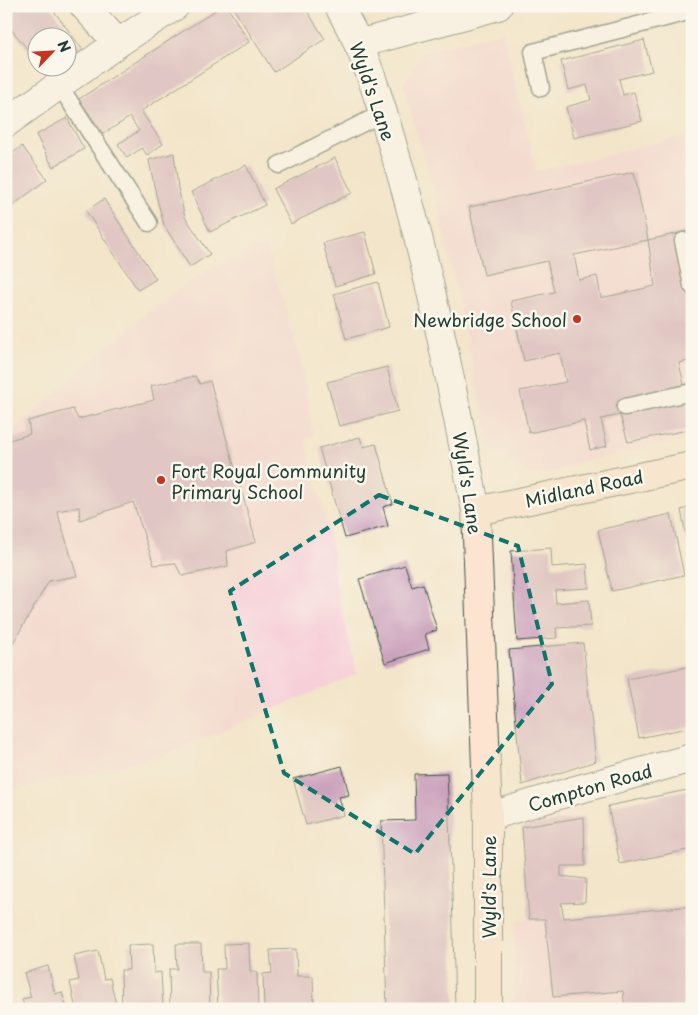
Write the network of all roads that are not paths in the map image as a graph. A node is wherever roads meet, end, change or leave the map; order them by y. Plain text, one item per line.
1 (84, 6) edge
2 (175, 6) edge
3 (339, 6) edge
4 (498, 6) edge
5 (692, 11) edge
6 (118, 43) junction
7 (358, 44) junction
8 (59, 85) junction
9 (541, 88) dead end
10 (383, 114) junction
11 (6, 123) edge
12 (279, 165) dead end
13 (149, 223) dead end
14 (683, 241) dead end
15 (692, 286) edge
16 (692, 392) edge
17 (625, 406) dead end
18 (692, 466) edge
19 (476, 511) junction
20 (692, 758) edge
21 (488, 817) junction
22 (488, 1009) edge

1 - 6 street
2 - 6 street
3 - 7 street, Wyld's Lane
4 - 7 street
5 - 9 lane
6 - 8 street
7 - 10 street, Wyld's Lane
8 - 11 street
8 - 13 lane
10 - 12 lane
10 - 19 street, Wyld's Lane
14 - 15 lane
16 - 17 lane
18 - 19 main road, Midland Road
19 - 21 main road, Wyld's Lane
20 - 21 street, Compton Road
21 - 22 main road, Wyld's Lane

